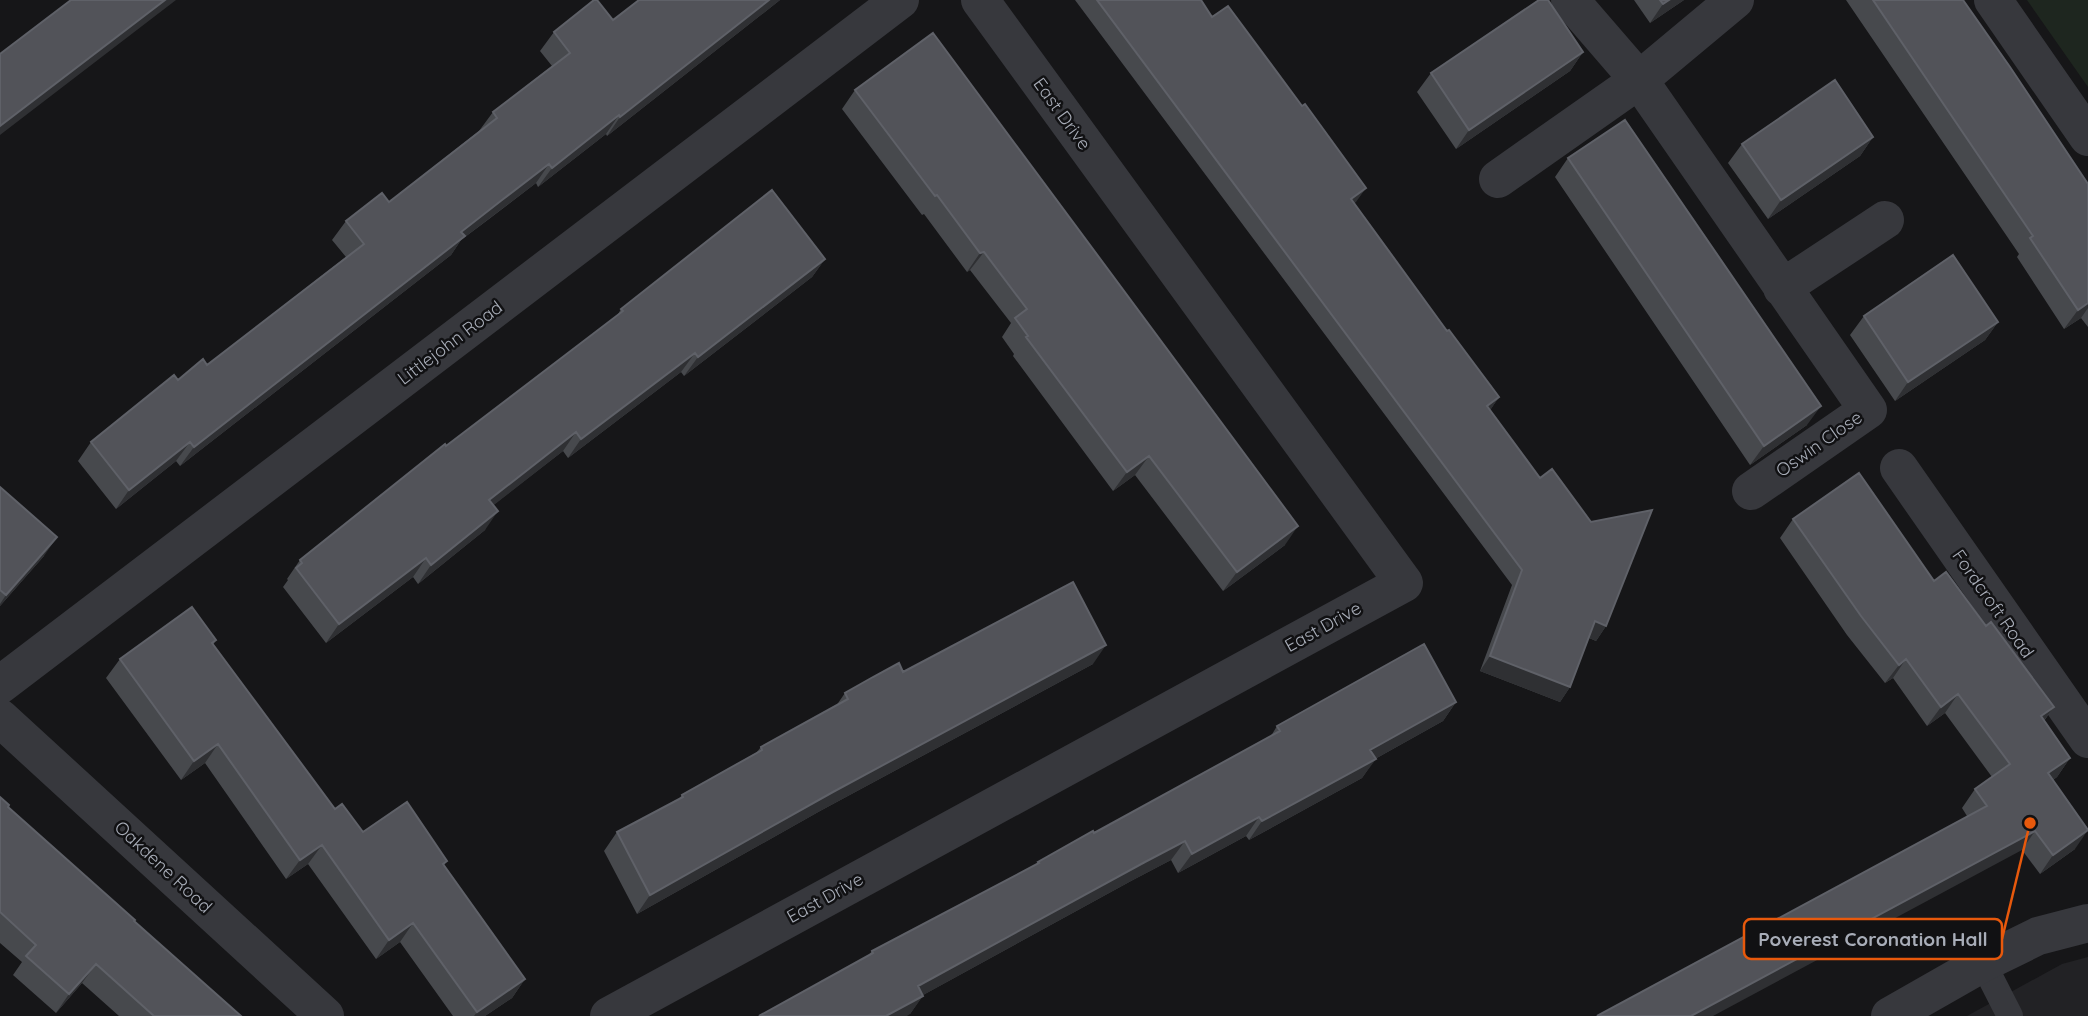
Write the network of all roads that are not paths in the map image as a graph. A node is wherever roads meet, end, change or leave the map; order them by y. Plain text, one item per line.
1 (900, 0) edge
2 (980, 0) edge
3 (1570, 0) edge
4 (1735, 0) edge
5 (1993, 0) edge
6 (1639, 80) junction
7 (2088, 137) edge
8 (1498, 179) dead end
9 (1885, 220) dead end
10 (1782, 288) junction
11 (1899, 468) dead end
12 (1751, 491) dead end
13 (0, 685) edge
14 (0, 718) edge
15 (2088, 739) edge
16 (2088, 923) edge
17 (1983, 963) junction
18 (326, 1016) edge
19 (610, 1016) edge
20 (1890, 1016) edge
21 (2010, 1016) edge

1 - 13 street, Littlejohn Road
2 - 19 street, East Drive
3 - 6 street, Oswin Close
4 - 6 street
5 - 7 street
6 - 8 street
6 - 10 street, Oswin Close
9 - 10 street
10 - 12 street, Oswin Close
11 - 15 street, Fordcroft Road
14 - 18 street, Oakdene Road
16 - 17 street
17 - 20 street
17 - 21 lane

